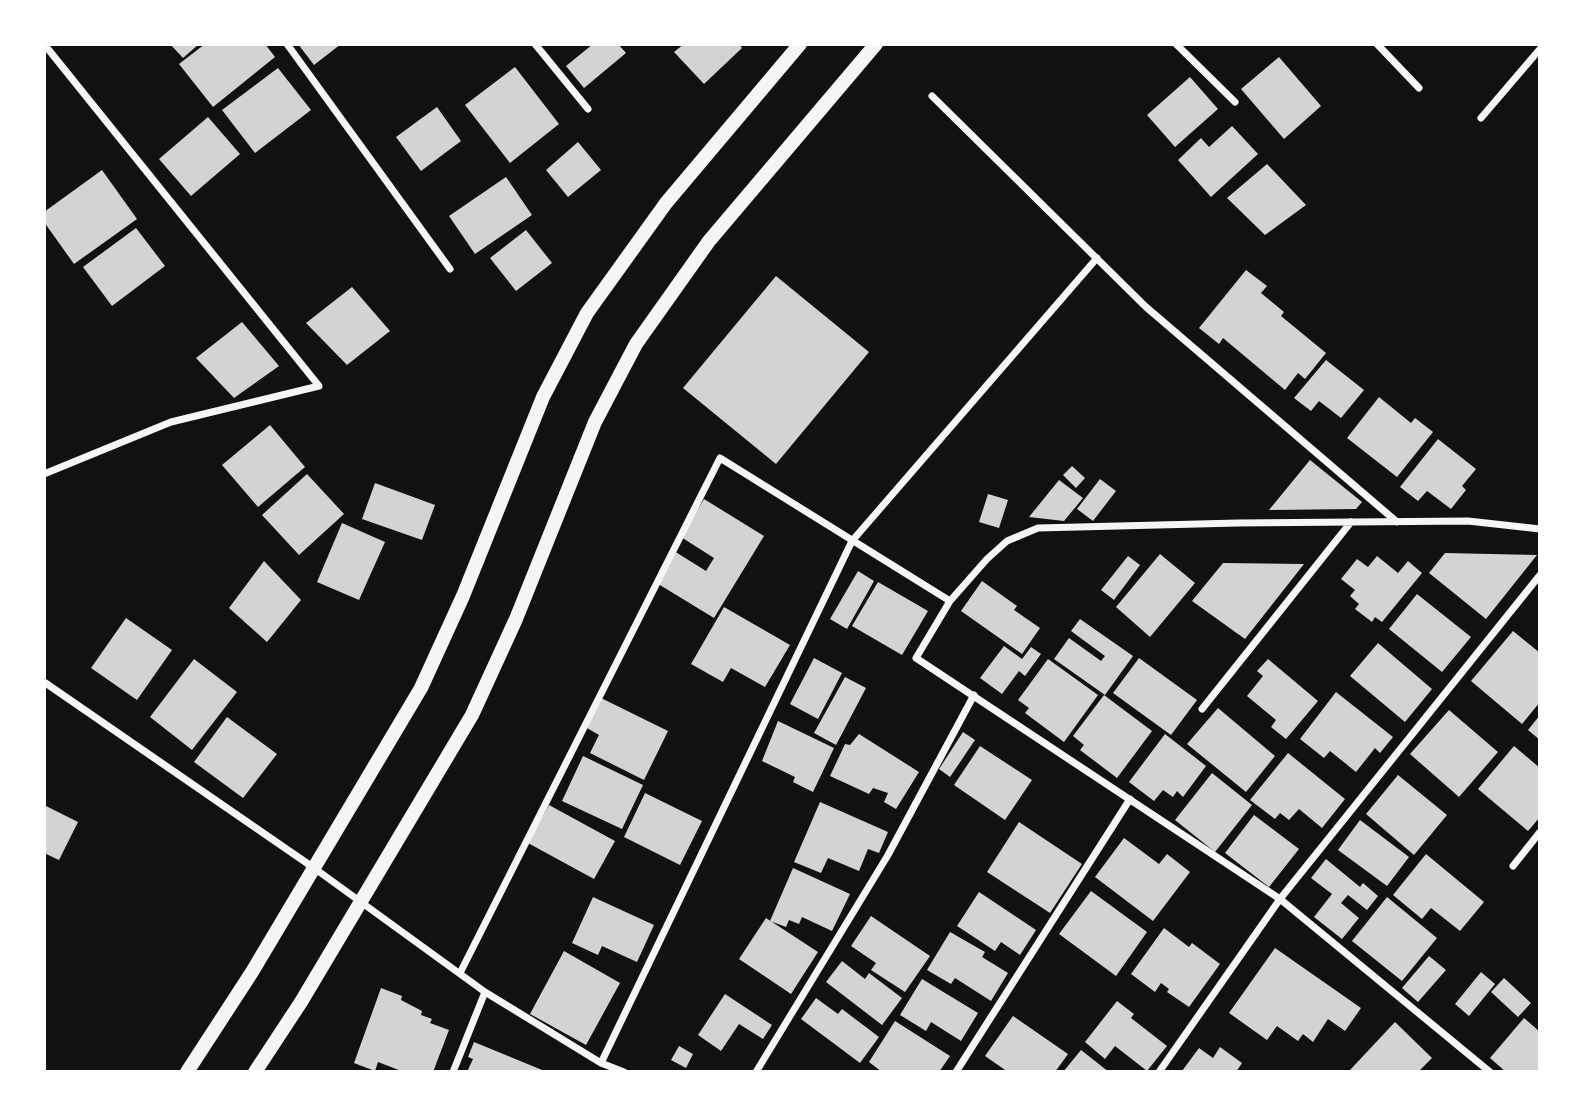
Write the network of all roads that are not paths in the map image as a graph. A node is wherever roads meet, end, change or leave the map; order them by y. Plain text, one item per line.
1 (44, 44) edge
2 (287, 44) edge
3 (535, 44) edge
4 (800, 44) edge
5 (876, 44) edge
6 (1176, 44) edge
7 (1377, 44) edge
8 (1540, 49) edge
9 (1419, 88) dead end
10 (932, 96) dead end
11 (1235, 102) dead end
12 (588, 109) dead end
13 (1481, 118) dead end
14 (1097, 258) junction
15 (450, 269) dead end
16 (44, 474) edge
17 (1351, 522) junction
18 (1397, 522) junction
19 (1540, 529) edge
20 (852, 541) junction
21 (1540, 575) edge
22 (950, 601) junction
23 (44, 682) edge
24 (974, 695) junction
25 (1202, 709) dead end
26 (1130, 799) junction
27 (1540, 832) edge
28 (1513, 866) dead end
29 (314, 868) junction
30 (1280, 899) junction
31 (361, 902) junction
32 (460, 973) junction
33 (485, 992) junction
34 (601, 1063) junction
35 (187, 1072) edge
36 (256, 1072) edge
37 (453, 1072) edge
38 (624, 1072) edge
39 (756, 1072) edge
40 (956, 1072) edge
41 (1159, 1072) edge
42 (1490, 1072) edge

1 - 16 street
2 - 15 street
3 - 12 street
4 - 29 main road
5 - 31 main road
6 - 11 street
7 - 9 street
8 - 13 street
10 - 14 street
14 - 18 street
14 - 20 street
17 - 18 street
17 - 22 street
17 - 25 street
18 - 19 street
20 - 22 street
20 - 32 street
20 - 34 street
21 - 30 street
22 - 24 street
23 - 29 street
24 - 26 street
24 - 39 street
26 - 30 street
26 - 40 street
27 - 28 street
29 - 31 street
29 - 35 main road
30 - 41 street
30 - 42 street
31 - 32 street
31 - 36 main road
32 - 33 street
33 - 34 street
33 - 37 street
34 - 38 street

